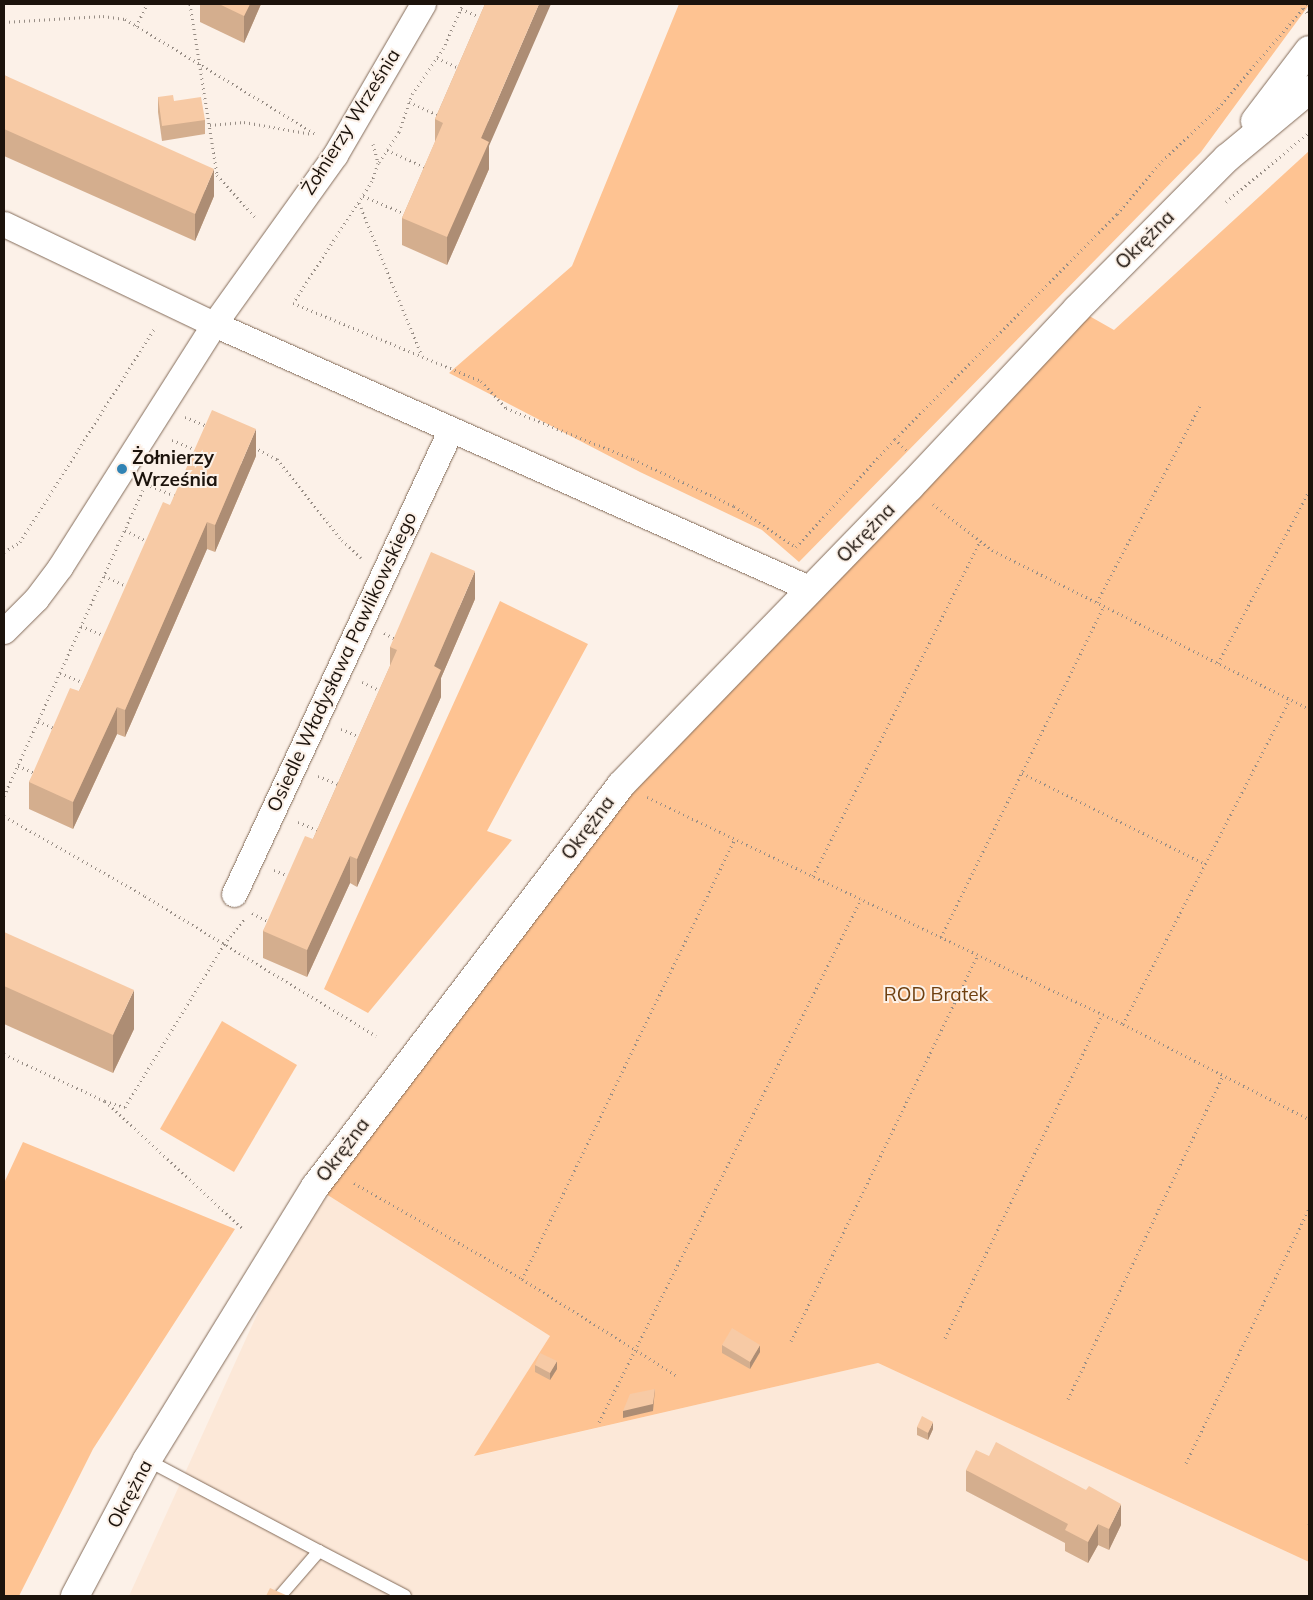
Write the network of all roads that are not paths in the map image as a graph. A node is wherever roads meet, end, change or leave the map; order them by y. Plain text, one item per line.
1 (422, 4) edge
2 (1309, 50) edge
3 (1309, 90) edge
4 (1227, 158) junction
5 (4, 224) edge
6 (214, 324) junction
7 (451, 429) junction
8 (811, 589) junction
9 (6, 625) edge
10 (242, 903) road end
11 (147, 1460) junction
12 (319, 1551) junction
13 (75, 1596) edge
14 (280, 1596) edge
15 (405, 1596) edge

1 - 6 street, Żołnierzy Września
2 - 4 street, Okrężna
3 - 4 street, Okrężna
4 - 8 street, Okrężna
5 - 6 street
6 - 7 street
6 - 9 street, Żołnierzy Września
7 - 8 street
7 - 10 street, Osiedle Władysława Pawlikowskiego
8 - 11 street, Okrężna
11 - 12 lane
11 - 13 street, Okrężna
12 - 14 lane
12 - 15 lane

